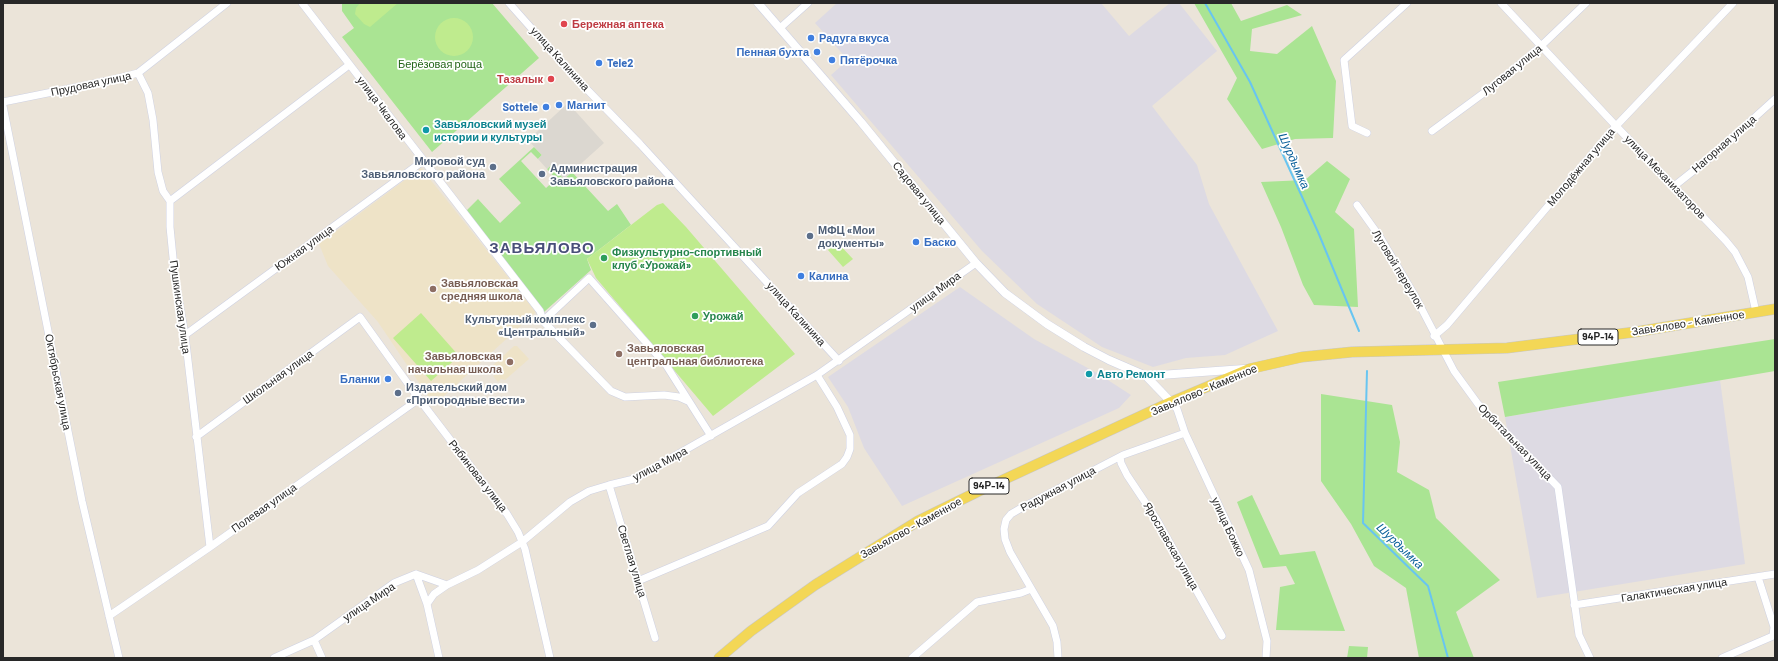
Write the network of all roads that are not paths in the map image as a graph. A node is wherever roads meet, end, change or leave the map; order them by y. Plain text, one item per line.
1 (226, 3) edge
2 (302, 3) edge
3 (509, 3) edge
4 (758, 3) edge
5 (808, 3) edge
6 (1407, 3) edge
7 (1501, 3) edge
8 (1586, 3) edge
9 (1733, 3) edge
10 (780, 28) junction
11 (1541, 46) junction
12 (349, 65) junction
13 (138, 73) junction
14 (1775, 99) edge
15 (3, 102) edge
16 (3, 106) edge
17 (1616, 126) junction
18 (1432, 131) dead end
19 (1367, 133) dead end
20 (423, 161) junction
21 (1673, 187) junction
22 (170, 202) junction
23 (1357, 205) dead end
24 (976, 263) junction
25 (1775, 309) edge
26 (1756, 312) junction
27 (360, 317) joint
28 (543, 321) junction
29 (185, 335) junction
30 (1434, 336) junction
31 (1442, 350) junction
32 (839, 361) junction
33 (1249, 369) junction
34 (817, 375) junction
35 (1146, 376) junction
36 (419, 399) junction
37 (688, 402) junction
38 (1171, 402) junction
39 (1185, 433) junction
40 (711, 436) junction
41 (196, 437) junction
42 (1120, 457) junction
43 (609, 484) junction
44 (522, 542) junction
45 (210, 547) junction
46 (416, 574) junction
47 (1775, 574) edge
48 (1758, 577) junction
49 (638, 581) junction
50 (447, 585) junction
51 (1031, 589) junction
52 (427, 604) junction
53 (1574, 605) junction
54 (108, 616) junction
55 (1222, 636) dead end
56 (655, 638) dead end
57 (314, 640) junction
58 (1730, 656) edge
59 (120, 658) edge
60 (274, 658) edge
61 (322, 658) edge
62 (439, 658) edge
63 (550, 658) edge
64 (719, 658) edge
65 (912, 658) edge
66 (1058, 658) edge
67 (1266, 658) edge
68 (1590, 658) edge
69 (1722, 658) edge

1 - 13 street, Прудовая улица
2 - 12 street, улица Чкалова
3 - 32 street, улица Калинина
4 - 10 street, Садовая улица
5 - 10 street
6 - 19 street
7 - 11 street, улица Механизаторов
8 - 11 street, Луговая улица
9 - 17 street, Молодёжная улица
10 - 24 street, Садовая улица
11 - 17 street, улица Механизаторов
11 - 18 street, Луговая улица
12 - 20 street, улица Чкалова
12 - 22 street
13 - 15 street, Прудовая улица
13 - 22 street, Пушкинская улица
14 - 21 street, Нагорная улица
16 - 54 street, Октябрьская улица
17 - 21 street, улица Механизаторов
17 - 30 street, Молодёжная улица
20 - 28 street, улица Чкалова
20 - 29 street, Южная улица
21 - 26 street, улица Механизаторов
22 - 29 street, Пушкинская улица
23 - 30 street, Луговой переулок
24 - 32 street, улица Мира
24 - 35 street, Садовая улица
25 - 26 main road, Завьялово - Каменное / 94Р-14
26 - 31 main road, Завьялово - Каменное / 94Р-14
27 - 36 street, Рябиновая улица
27 - 41 street, Школьная улица
28 - 37 street, улица Чкалова
28 - 37 street
29 - 41 street, Пушкинская улица
30 - 31 street, Луговой переулок
31 - 33 main road, Завьялово - Каменное / 94Р-14
31 - 53 street, Орбитальная улица
32 - 34 street, улица Мира
33 - 35 street
33 - 38 main road, Завьялово - Каменное / 94Р-14
34 - 40 street, улица Мира
34 - 49 street
35 - 38 street
36 - 44 street, Рябиновая улица
36 - 45 street, Полевая улица
37 - 40 street
38 - 39 street, улица Божко
38 - 64 main road, Завьялово - Каменное / 94Р-14
39 - 42 street, Радужная улица
39 - 67 street, улица Божко
40 - 43 street, улица Мира
41 - 45 street, Пушкинская улица
42 - 51 street, Радужная улица
42 - 55 street, Ярославская улица
43 - 44 street, улица Мира
43 - 49 street, Светлая улица
44 - 50 street, улица Мира
44 - 63 street, Рябиновая улица
45 - 54 street, Полевая улица
46 - 50 street
46 - 52 street
46 - 57 street, улица Мира
47 - 48 street, Галактическая улица
48 - 53 street, Галактическая улица
48 - 58 street
49 - 56 street, Светлая улица
50 - 52 street, улица Мира
51 - 65 street
51 - 66 street, Радужная улица
52 - 62 street
53 - 68 street, Орбитальная улица
54 - 59 street, Октябрьская улица
57 - 60 street, улица Мира
57 - 61 street
58 - 69 street

